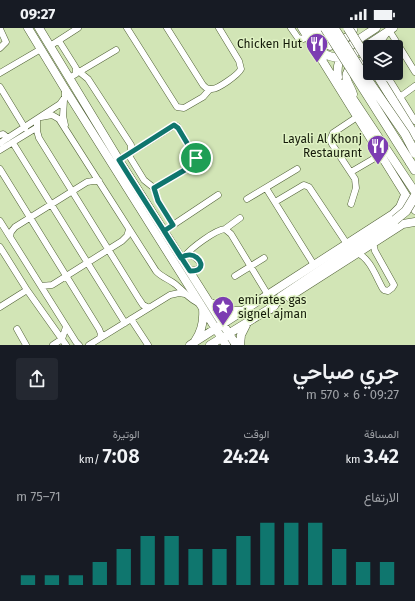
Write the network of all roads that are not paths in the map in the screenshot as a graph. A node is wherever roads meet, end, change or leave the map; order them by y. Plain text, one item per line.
1 (28, 28) edge
2 (39, 28) edge
3 (78, 28) edge
4 (127, 28) edge
5 (167, 28) edge
6 (219, 28) edge
7 (291, 28) edge
8 (302, 28) edge
9 (310, 28) edge
10 (317, 28) edge
11 (325, 28) edge
12 (334, 28) edge
13 (348, 28) edge
14 (353, 28) edge
15 (376, 28) edge
16 (0, 29) edge
17 (391, 29) edge
18 (307, 37) junction
19 (382, 40) edge
20 (59, 41) junction
21 (50, 46) junction
22 (0, 48) edge
23 (41, 49) junction
24 (116, 50) dead end
25 (323, 53) junction
26 (363, 53) edge
27 (340, 58) junction
28 (363, 60) edge
29 (78, 71) junction
30 (415, 72) edge
31 (0, 73) edge
32 (338, 77) junction
33 (69, 78) junction
34 (380, 80) edge
35 (389, 80) edge
36 (415, 86) edge
37 (0, 87) edge
38 (210, 89) junction
39 (65, 93) junction
40 (400, 97) junction
41 (353, 98) junction
42 (357, 117) junction
43 (39, 118) junction
44 (415, 121) edge
45 (25, 128) junction
46 (36, 128) junction
47 (68, 132) junction
48 (0, 135) edge
49 (415, 136) edge
50 (10, 140) junction
51 (0, 143) edge
52 (0, 150) edge
53 (130, 153) junction
54 (415, 153) edge
55 (380, 155) junction
56 (119, 160) junction
57 (396, 164) junction
58 (413, 166) edge
59 (0, 169) edge
60 (297, 169) dead end
61 (351, 172) junction
62 (99, 181) junction
63 (398, 181) junction
64 (154, 188) junction
65 (266, 188) junction
66 (72, 191) junction
67 (415, 192) edge
68 (218, 195) dead end
69 (405, 195) junction
70 (415, 196) edge
71 (247, 199) dead end
72 (275, 202) junction
73 (51, 204) junction
74 (351, 204) dead end
75 (398, 210) junction
76 (415, 210) edge
77 (30, 217) junction
78 (240, 218) dead end
79 (0, 221) edge
80 (415, 222) edge
81 (406, 223) junction
82 (173, 225) junction
83 (225, 229) junction
84 (129, 230) junction
85 (164, 231) junction
86 (10, 236) junction
87 (373, 243) junction
88 (347, 244) junction
89 (0, 247) edge
90 (108, 250) junction
91 (357, 253) junction
92 (183, 257) junction
93 (264, 258) dead end
94 (88, 263) junction
95 (314, 265) junction
96 (250, 266) junction
97 (190, 271) junction
98 (67, 276) junction
99 (235, 276) dead end
100 (173, 282) junction
101 (41, 286) junction
102 (27, 290) junction
103 (185, 294) junction
104 (268, 295) junction
105 (167, 297) junction
106 (204, 304) junction
107 (0, 307) edge
108 (149, 308) junction
109 (270, 309) junction
110 (244, 311) junction
111 (131, 319) junction
112 (249, 322) junction
113 (125, 323) junction
114 (66, 327) junction
115 (220, 327) junction
116 (17, 329) dead end
117 (100, 338) junction
118 (62, 339) junction
119 (226, 339) edge
120 (193, 344) edge
121 (26, 345) edge
122 (53, 345) edge
123 (66, 345) edge
124 (79, 345) edge
125 (89, 345) edge
126 (148, 345) edge
127 (210, 345) edge
128 (236, 345) edge
129 (240, 345) edge

1 - 23 main road
2 - 21 main road
3 - 20 street
4 - 38 street
5 - 38 street
6 - 38 street
7 - 18 street
8 - 18 main road
9 - 25 main road
10 - 14 main road
11 - 58 highway, bridge
12 - 54 highway, bridge
13 - 26 highway, bridge
15 - 27 main road
16 - 22 street
17 - 19 street
17 - 27 main road
17 - 30 street
18 - 42 main road
20 - 21 street
20 - 29 street
21 - 33 main road
23 - 31 street
23 - 39 main road
24 - 29 street
25 - 27 main road
25 - 32 main road
27 - 32 main road
28 - 41 main road
29 - 33 street
29 - 53 street
32 - 41 main road
33 - 56 main road
34 - 49 highway
35 - 40 street
36 - 40 street
37 - 45 street
39 - 43 street
39 - 47 street
39 - 106 main road
40 - 44 street
41 - 57 main road
42 - 55 main road
42 - 61 street
43 - 45 street
43 - 46 street
43 - 47 street
45 - 50 street
46 - 50 street
46 - 66 street
47 - 62 street
48 - 50 street
50 - 51 street
50 - 52 street
50 - 73 street
53 - 56 street
53 - 64 street
53 - 64 street
55 - 61 street
55 - 63 main road
56 - 85 main road
57 - 63 main road
57 - 67 main road
59 - 77 street
60 - 65 street
61 - 74 street
62 - 66 street
62 - 84 street
63 - 69 main road
64 - 82 street
65 - 71 street
65 - 72 street
66 - 73 street
66 - 90 street
68 - 82 street
69 - 75 main road
69 - 76 main road
70 - 109 highway, bridge
72 - 88 street
72 - 95 street
73 - 77 street
73 - 94 street
75 - 81 main road
75 - 88 main road
77 - 86 street
77 - 98 street
78 - 83 street
79 - 86 street
80 - 81 main road
81 - 87 main road
82 - 85 street
83 - 92 street
83 - 96 street
84 - 90 street
84 - 100 street
85 - 92 main road
86 - 101 street
87 - 91 main road
87 - 91 street
88 - 95 main road
89 - 102 street
90 - 94 street
90 - 108 street
91 - 109 main road
92 - 97 main road
92 - 97 street
93 - 96 street
94 - 98 street
94 - 113 street
95 - 104 main road
96 - 99 street
96 - 104 street
97 - 106 main road
98 - 101 street
98 - 117 street
100 - 103 street
100 - 105 street
101 - 114 street
102 - 107 street
102 - 118 street
103 - 105 street
103 - 106 street
104 - 110 main road
105 - 108 street
106 - 110 main road
106 - 115 main road
106 - 120 main road
108 - 111 street
109 - 112 main road
110 - 115 main road
111 - 113 street
111 - 126 street
112 - 119 main road
112 - 129 main road
113 - 117 street
114 - 118 street
114 - 124 street
115 - 119 main road
115 - 120 main road
116 - 121 street
117 - 125 street
118 - 122 street
118 - 123 street
119 - 127 main road
119 - 128 main road

